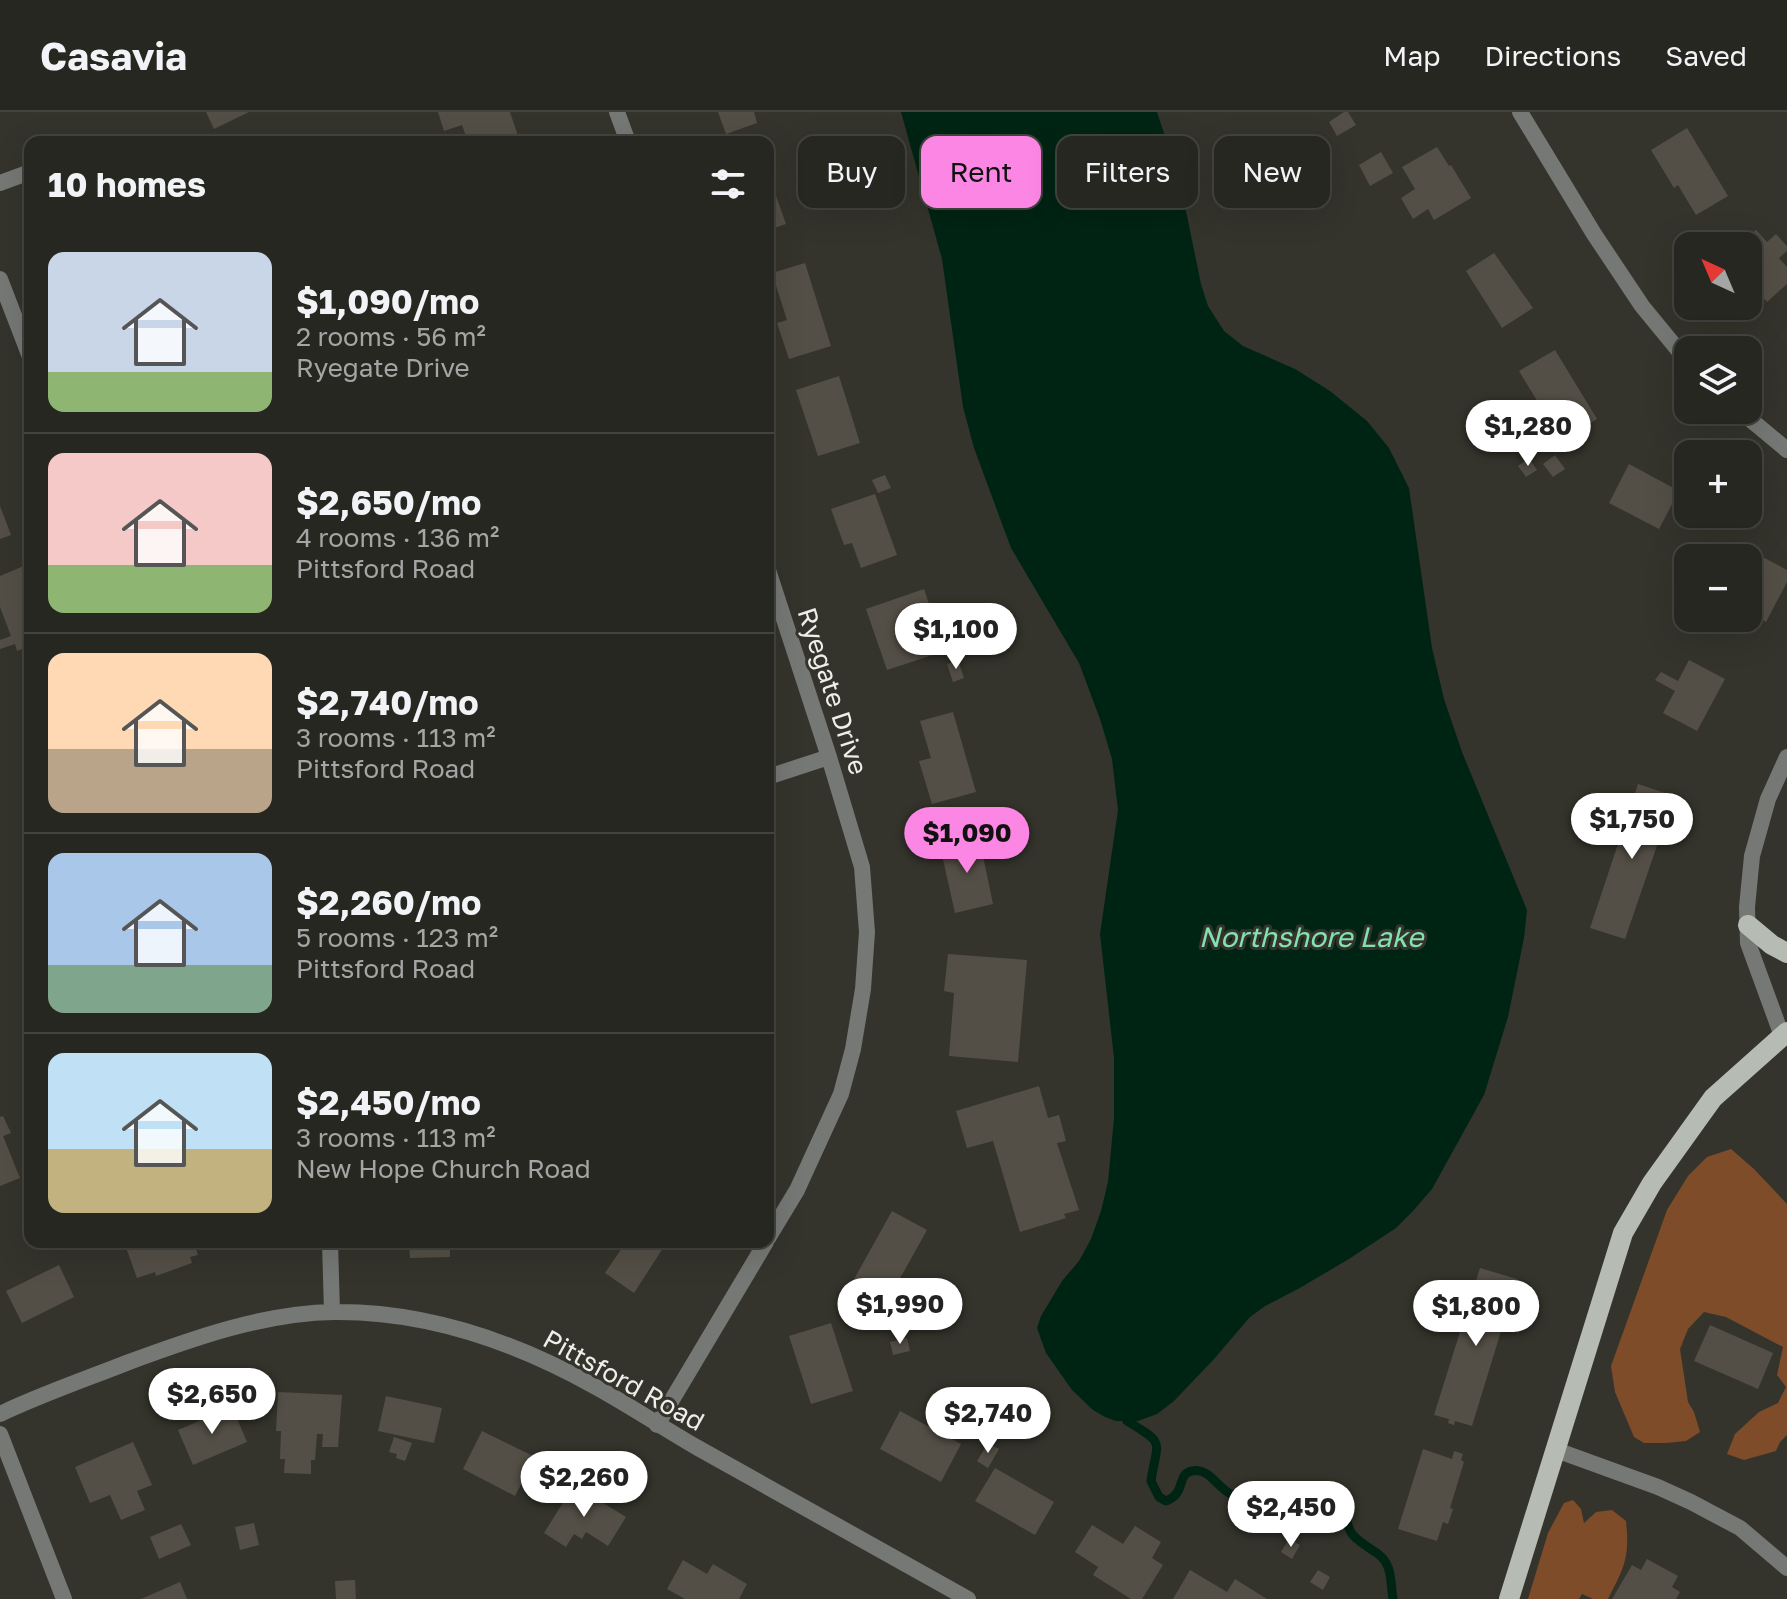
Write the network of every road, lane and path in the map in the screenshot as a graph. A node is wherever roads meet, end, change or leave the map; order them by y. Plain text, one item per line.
1 (617, 112) edge
2 (1520, 112) edge
3 (626, 136) edge
4 (24, 174) edge
5 (0, 183) edge
6 (0, 279) edge
7 (24, 341) edge
8 (1674, 345) edge
9 (1756, 424) edge
10 (1787, 450) edge
11 (774, 588) edge
12 (829, 757) junction
13 (1787, 757) edge
14 (774, 775) edge
15 (1748, 925) junction
16 (1787, 953) edge
17 (1784, 1034) edge
18 (774, 1228) edge
19 (330, 1248) edge
20 (762, 1248) edge
21 (332, 1312) junction
22 (0, 1414) edge
23 (657, 1425) junction
24 (0, 1434) edge
25 (1556, 1450) junction
26 (1787, 1568) edge
27 (64, 1599) edge
28 (968, 1599) edge
29 (1509, 1599) edge

1 - 3 street
2 - 8 street
4 - 5 street
6 - 7 street
9 - 10 street
11 - 12 street, Ryegate Drive
12 - 14 street
12 - 18 street, Ryegate Drive
13 - 15 street
15 - 16 main road
15 - 17 street
17 - 25 main road
19 - 21 street
20 - 23 street, Ryegate Drive
21 - 22 street, Pittsford Road
21 - 23 street, Pittsford Road
23 - 28 street, Pittsford Road
24 - 27 street
25 - 26 street
25 - 29 main road

